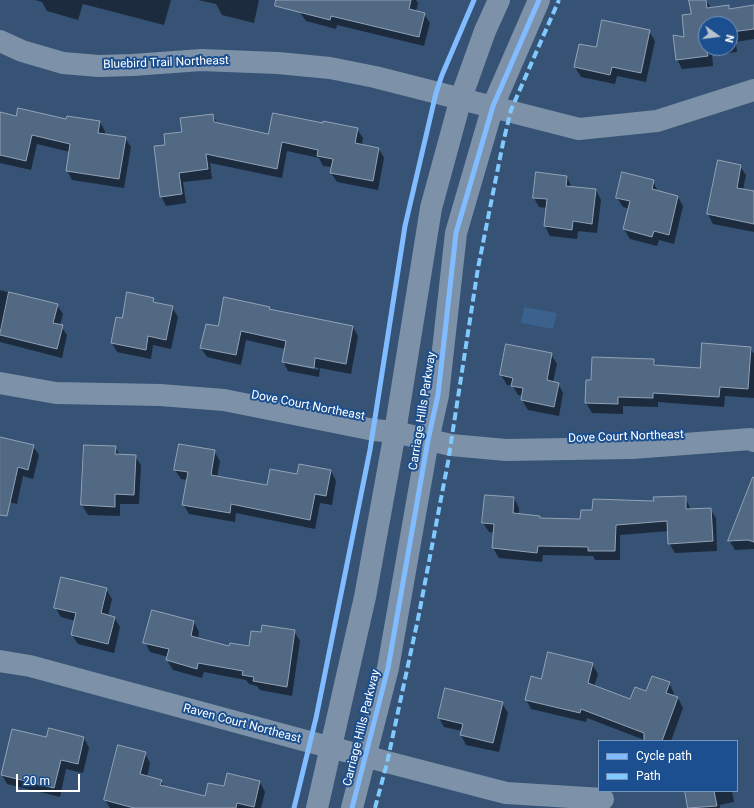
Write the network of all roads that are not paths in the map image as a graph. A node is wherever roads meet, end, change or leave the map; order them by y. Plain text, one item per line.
1 (499, 0) edge
2 (538, 0) edge
3 (0, 42) edge
4 (754, 90) edge
5 (461, 98) junction
6 (493, 106) junction
7 (0, 383) edge
8 (395, 432) junction
9 (428, 440) junction
10 (754, 441) edge
11 (0, 661) edge
12 (332, 748) junction
13 (365, 757) junction
14 (603, 799) dead end
15 (317, 808) edge
16 (352, 808) edge

1 - 5 street, Carriage Hills Parkway
2 - 6 street, Carriage Hills Parkway
3 - 5 street, Bluebird Trail Northeast
4 - 6 street, Bluebird Trail Northeast
5 - 6 street, Bluebird Trail Northeast
5 - 8 street, Carriage Hills Parkway
6 - 9 street, Carriage Hills Parkway
7 - 8 street, Dove Court Northeast
8 - 9 street, Dove Court Northeast
8 - 12 street, Carriage Hills Parkway
9 - 10 street, Dove Court Northeast
9 - 13 street, Carriage Hills Parkway
11 - 12 street, Raven Court Northeast
12 - 13 street, Raven Court Northeast
12 - 15 street, Carriage Hills Parkway
13 - 14 street, Raven Court Northeast
13 - 16 street, Carriage Hills Parkway

